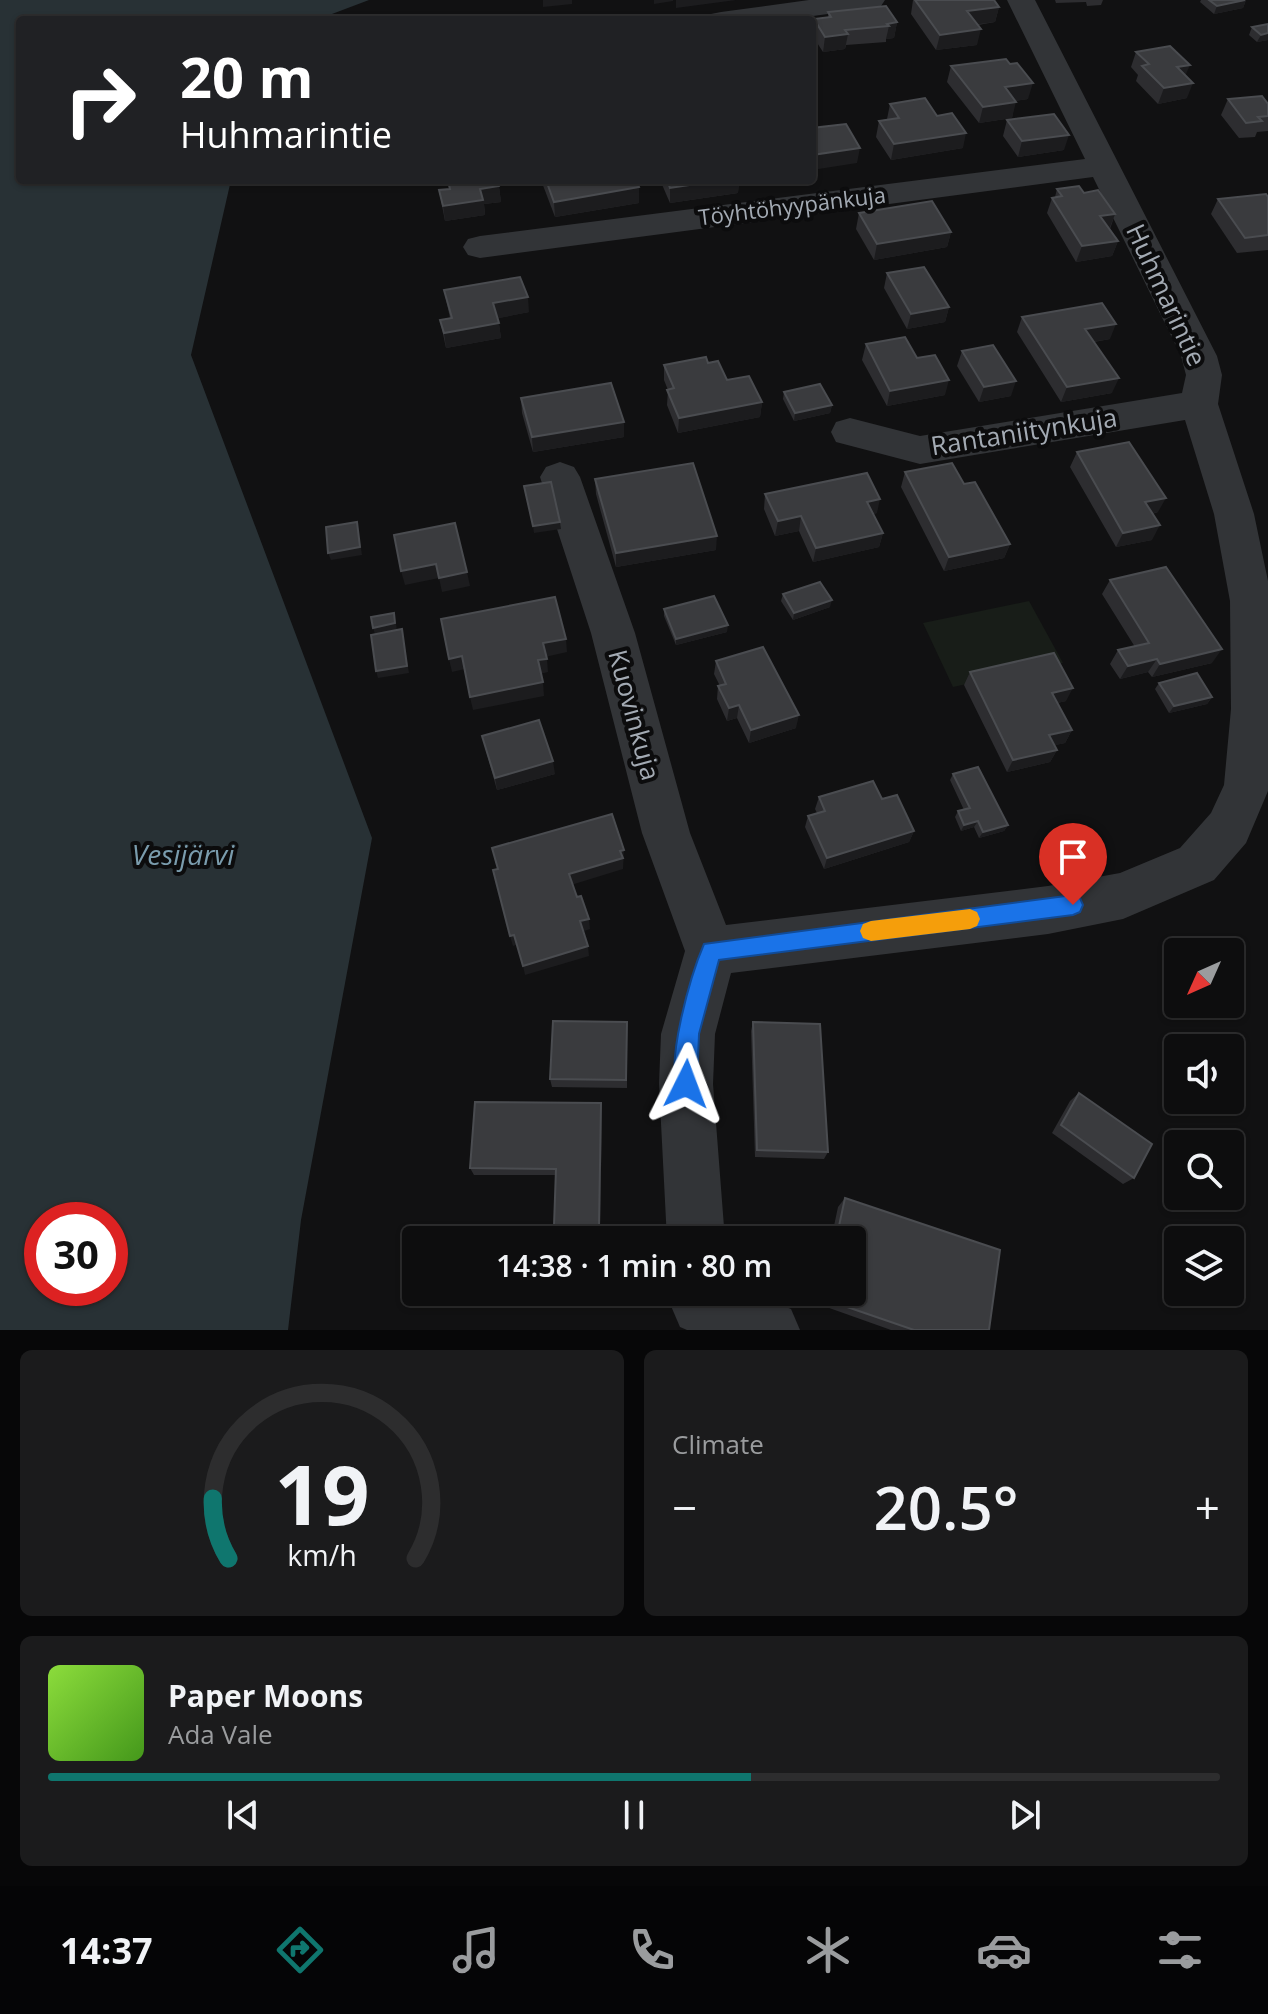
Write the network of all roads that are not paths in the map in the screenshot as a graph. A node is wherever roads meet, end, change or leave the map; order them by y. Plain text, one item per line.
1 (871, 0) edge
2 (1021, 0) edge
3 (751, 16) edge
4 (1104, 166) junction
5 (480, 247) dead end
6 (1199, 404) junction
7 (850, 432) dead end
8 (560, 477) dead end
9 (711, 951) junction
10 (695, 1226) edge
11 (701, 1309) edge
12 (770, 1330) edge

1 - 3 street
2 - 4 street, Huhmarintie
4 - 5 street, Töyhtöhyypänkuja
4 - 6 street, Huhmarintie
6 - 7 street, Rantaniitynkuja
6 - 9 street, Huhmarintie
8 - 9 street, Kuovinkuja
9 - 10 street
11 - 12 street

